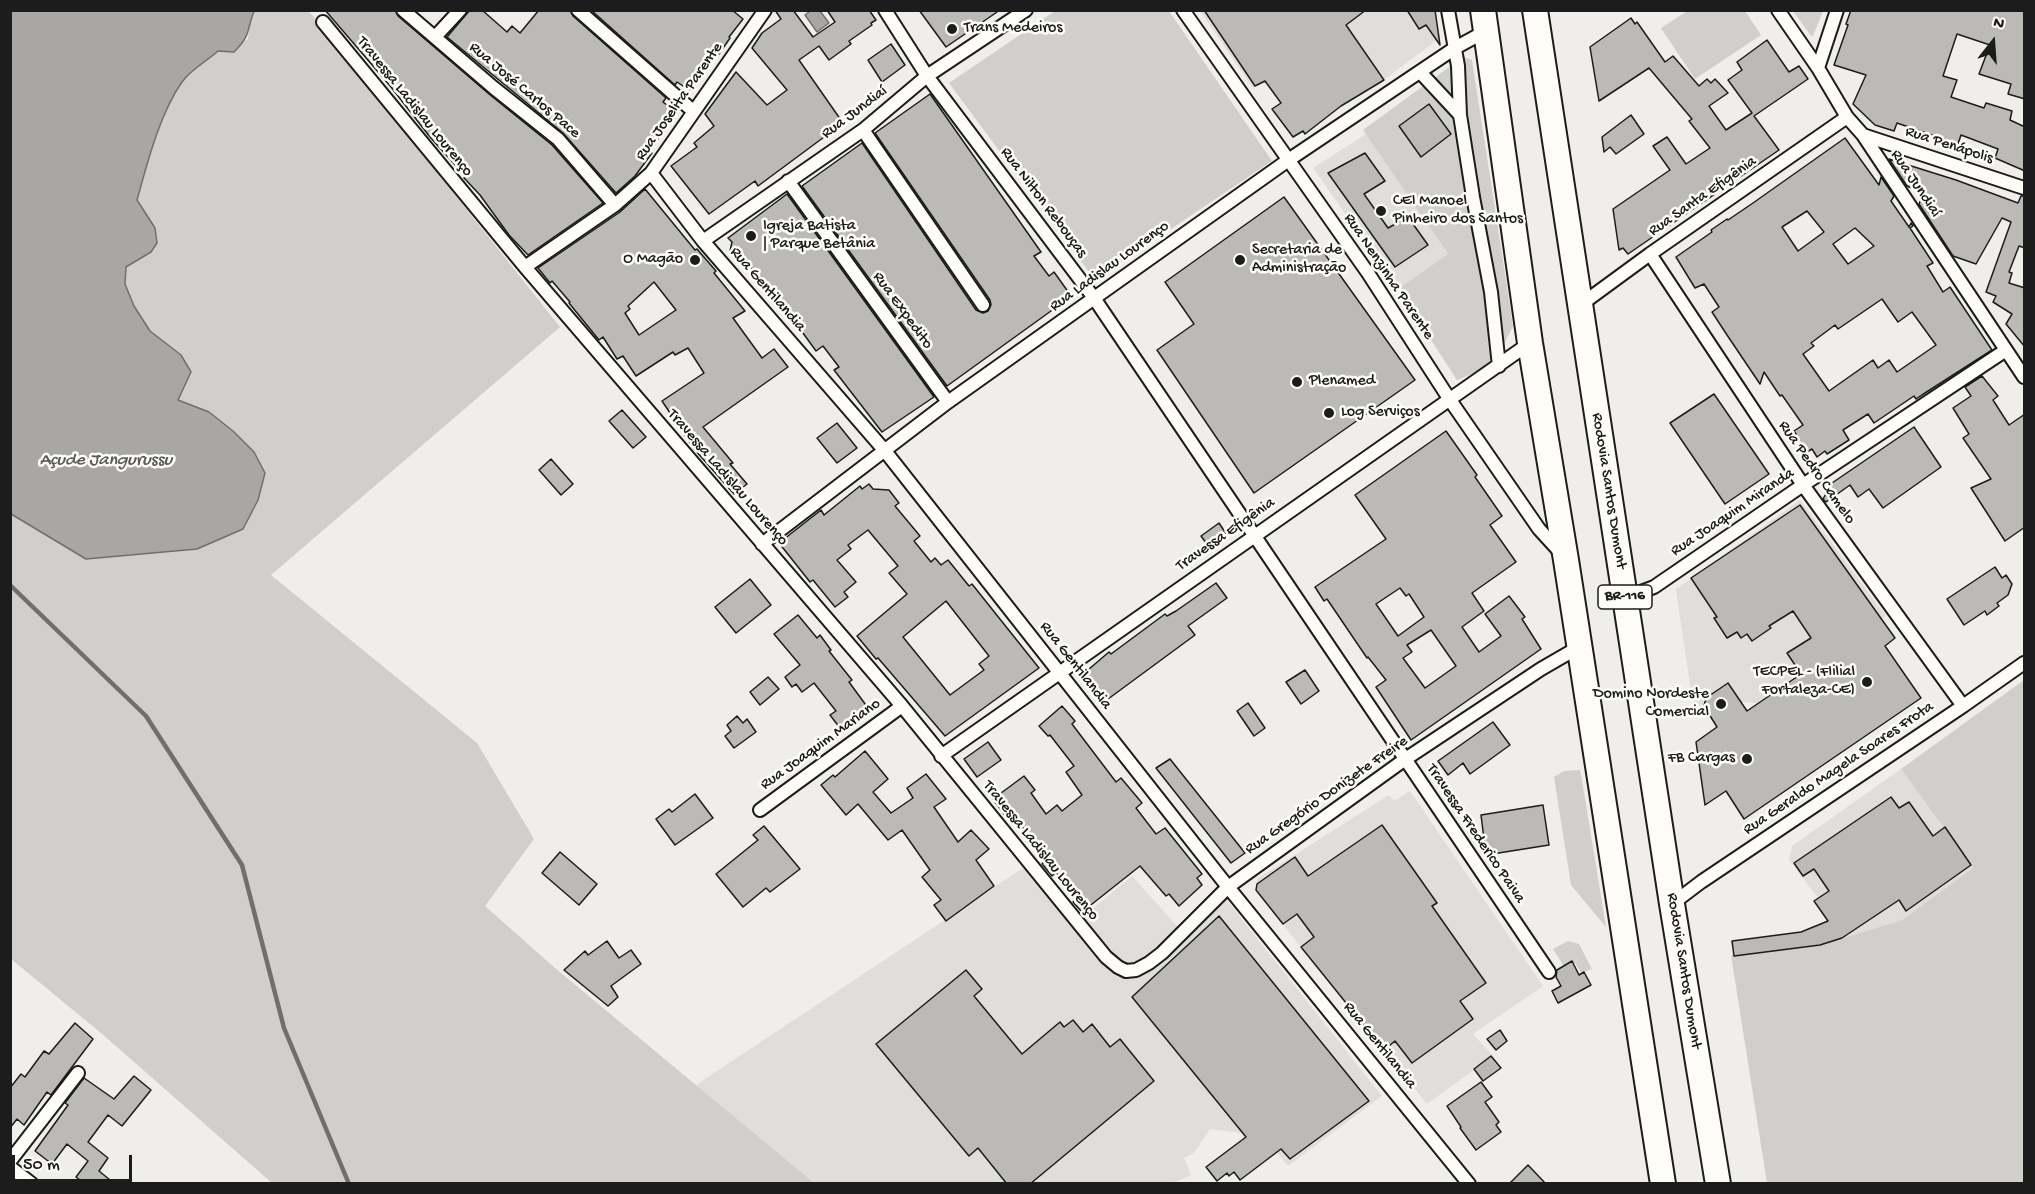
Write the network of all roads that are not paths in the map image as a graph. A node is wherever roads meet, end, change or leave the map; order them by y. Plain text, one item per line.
1 (403, 10) edge
2 (460, 10) edge
3 (578, 10) edge
4 (748, 10) edge
5 (885, 10) edge
6 (1026, 10) edge
7 (1183, 10) edge
8 (1448, 10) edge
9 (1535, 10) edge
10 (1778, 10) edge
11 (1837, 10) edge
12 (762, 15) edge
13 (1484, 21) edge
14 (323, 22) dead end
15 (435, 37) junction
16 (1455, 48) junction
17 (1818, 68) junction
18 (1420, 72) junction
19 (927, 76) junction
20 (693, 111) junction
21 (1460, 115) junction
22 (1847, 117) junction
23 (863, 129) junction
24 (1863, 135) junction
25 (1287, 161) junction
26 (651, 173) junction
27 (789, 181) junction
28 (2025, 188) edge
29 (615, 205) junction
30 (703, 241) junction
31 (1650, 254) junction
32 (525, 267) junction
33 (1094, 298) junction
34 (983, 305) dead end
35 (1579, 306) junction
36 (1530, 343) junction
37 (2006, 350) junction
38 (1498, 366) junction
39 (2025, 376) edge
40 (1450, 400) junction
41 (948, 402) junction
42 (885, 451) junction
43 (1803, 485) junction
44 (1254, 536) junction
45 (762, 544) junction
46 (1566, 560) junction
47 (1625, 597) junction
48 (1579, 647) junction
49 (2025, 663) edge
50 (1059, 672) junction
51 (902, 706) junction
52 (1963, 706) junction
53 (941, 756) junction
54 (1404, 760) junction
55 (760, 810) dead end
56 (1228, 887) junction
57 (1672, 904) junction
58 (1106, 957) joint
59 (1549, 972) dead end
60 (78, 1074) dead end
61 (10, 1161) edge
62 (10, 1167) edge
63 (32, 1184) edge
64 (1469, 1184) edge
65 (1663, 1184) edge
66 (1718, 1184) edge

1 - 15 street, Rua José Carlos Pace
2 - 15 street
3 - 20 street
4 - 12 street
5 - 19 street, Rua Nilton Rebouças
6 - 19 street, Rua Jundiaí
7 - 25 street, Rua Nenzinha Parente
8 - 16 street
9 - 35 highway, Rodovia Santos Dumont / BR-116
10 - 17 street, Rua Jundiaí
11 - 17 street
12 - 20 street, Rua Joselita Parente
13 - 16 street, Rua Ladislau Lourenço
13 - 36 highway, BR-116
14 - 32 street, Travessa Ladislau Lourenço
15 - 29 street, Rua José Carlos Pace
16 - 18 street, Rua Ladislau Lourenço
16 - 21 street
17 - 22 street, Rua Jundiaí
18 - 21 street
18 - 25 street, Rua Ladislau Lourenço
19 - 23 street, Rua Jundiaí
19 - 33 street, Rua Nilton Rebouças
20 - 26 street, Rua Joselita Parente
21 - 38 street
22 - 24 street, Rua Jundiaí
22 - 31 street, Rua Santa Efigênia
23 - 27 street, Rua Jundiaí
23 - 34 street
24 - 28 street, Rua Penápolis
24 - 37 street, Rua Jundiaí
25 - 33 street, Rua Ladislau Lourenço
25 - 40 street, Rua Nenzinha Parente
26 - 29 street, Rua Joselita Parente
26 - 30 street, Rua Gentilandia
27 - 30 street, Rua Jundiaí
27 - 41 street, Rua Expedito
29 - 32 street, Rua Joselita Parente
30 - 42 street, Rua Gentilandia
31 - 35 street, Rua Santa Efigênia
31 - 43 street, Rua Pedro Camelo
32 - 45 street, Travessa Ladislau Lourenço
33 - 41 street, Rua Ladislau Lourenço
33 - 44 street, Rua Nilton Rebouças
35 - 47 highway, Rodovia Santos Dumont / BR-116
36 - 38 street, Travessa Efigênia
36 - 46 highway, BR-116
37 - 39 street, Rua Jundiaí
37 - 43 street, Rua Joaquim Miranda
38 - 40 street, Travessa Efigênia
40 - 44 street, Travessa Efigênia
40 - 46 street, Rua Nenzinha Parente
41 - 42 street, Rua Ladislau Lourenço
42 - 45 street, Rua Ladislau Lourenço
42 - 50 street, Rua Gentilandia
43 - 47 street, Rua Joaquim Miranda
43 - 52 street, Rua Pedro Camelo
44 - 50 street, Travessa Efigênia
44 - 54 street, Travessa Frederico Paiva
45 - 51 street, Travessa Ladislau Lourenço
46 - 48 highway, BR-116
47 - 57 highway, Rodovia Santos Dumont / BR-116
48 - 54 street, Rua Gregório Donizete Freire
48 - 65 highway, BR-116
49 - 52 street, Rua Geraldo Magela Soares Frota
50 - 53 street, Travessa Efigênia
50 - 56 street, Rua Gentilandia
51 - 53 street, Travessa Ladislau Lourenço
51 - 55 street, Rua Joaquim Mariano
52 - 57 street, Rua Geraldo Magela Soares Frota
53 - 58 street, Travessa Ladislau Lourenço
54 - 56 street, Rua Gregório Donizete Freire
54 - 59 street, Travessa Frederico Paiva
56 - 58 street, Rua Gregório Donizete Freire
56 - 64 street, Rua Gentilandia
57 - 66 highway, Rodovia Santos Dumont / BR-116
60 - 61 street
62 - 63 street

